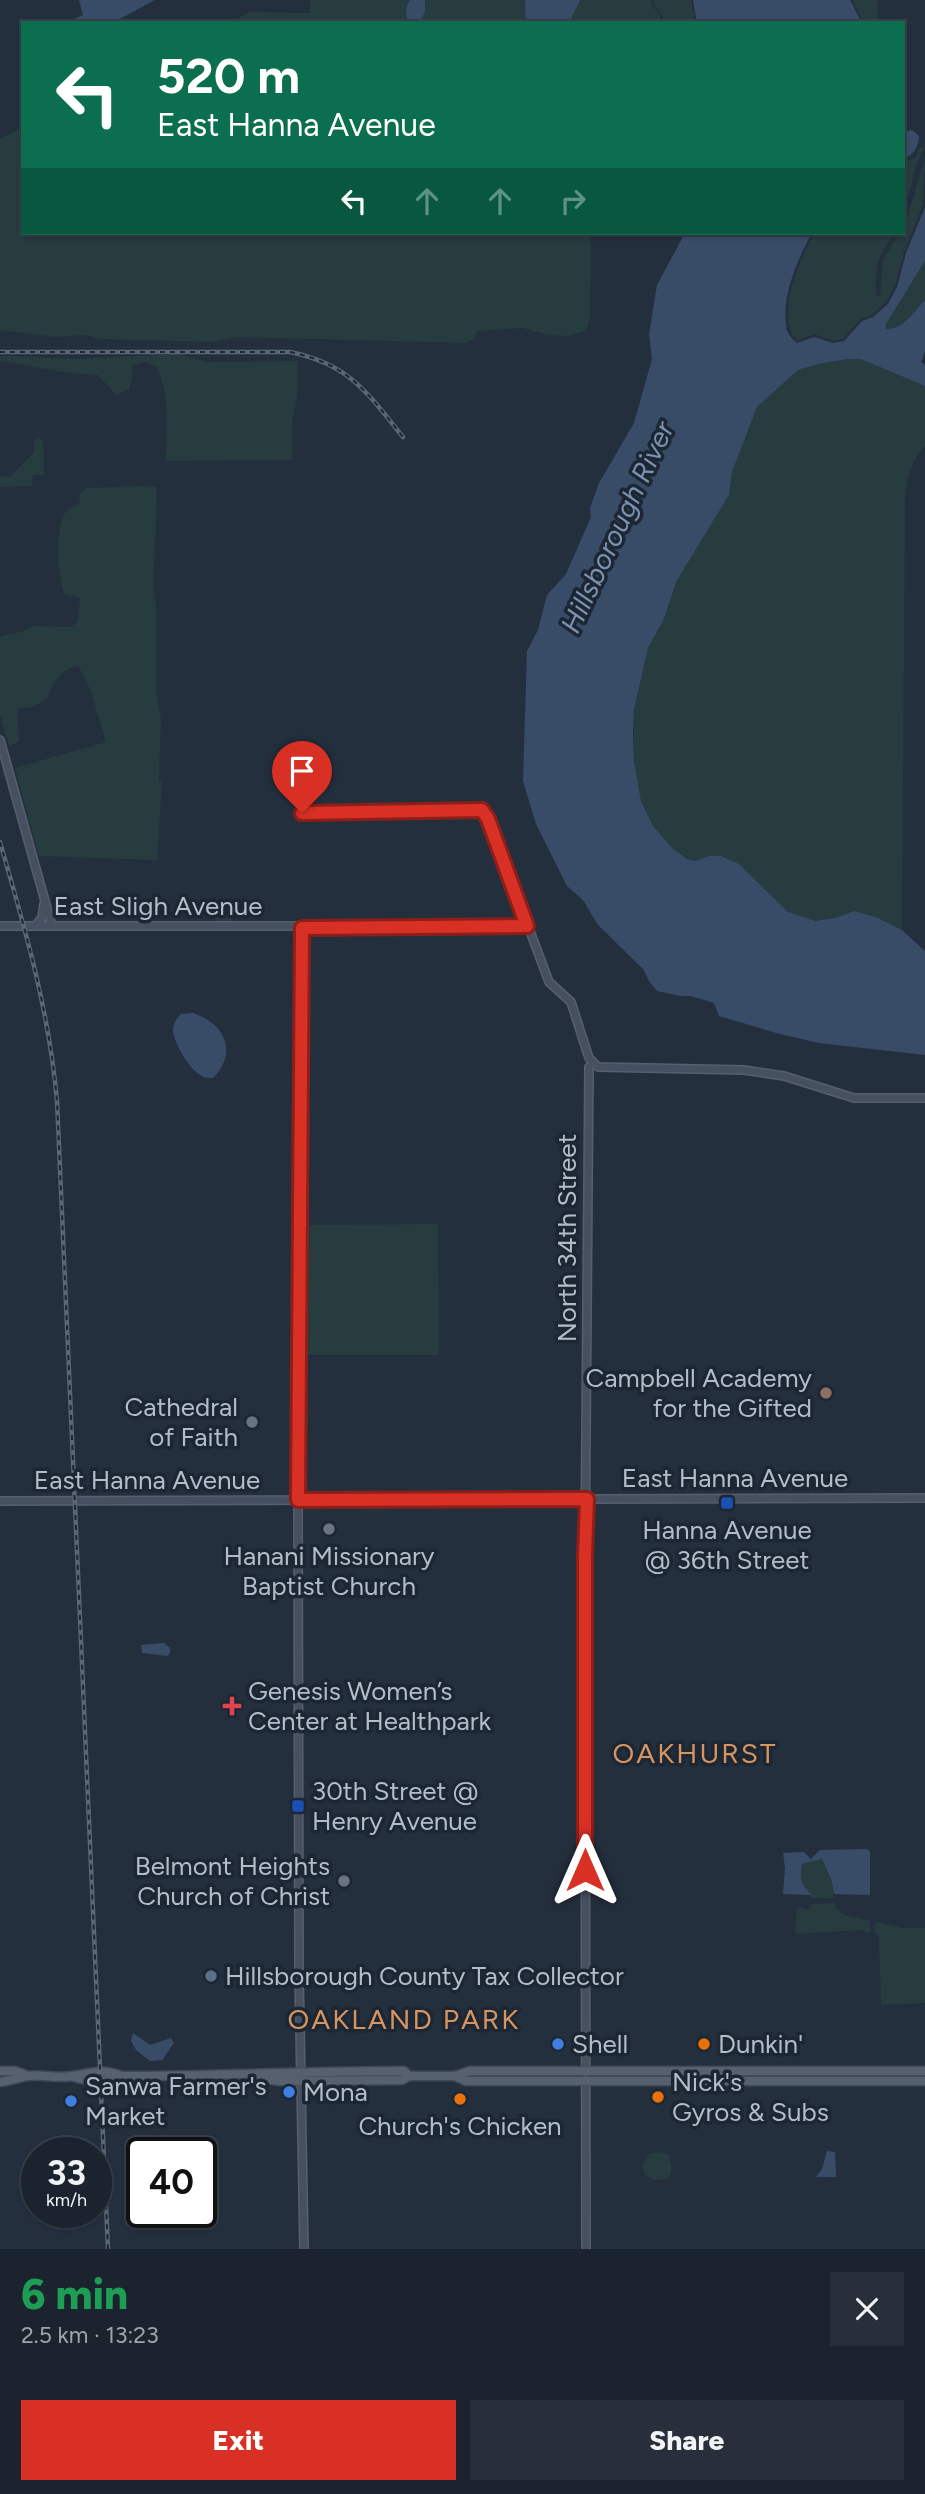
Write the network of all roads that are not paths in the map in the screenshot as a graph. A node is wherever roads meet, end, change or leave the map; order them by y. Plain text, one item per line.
1 (0, 740) edge
2 (302, 813) dead end
3 (45, 899) junction
4 (0, 926) edge
5 (35, 926) junction
6 (52, 926) junction
7 (527, 926) junction
8 (302, 928) junction
9 (589, 1067) dead end
10 (925, 1098) edge
11 (925, 1498) edge
12 (587, 1499) junction
13 (298, 1500) junction
14 (0, 1501) edge
15 (872, 2070) junction
16 (0, 2071) edge
17 (302, 2071) junction
18 (585, 2071) junction
19 (896, 2071) junction
20 (925, 2071) edge
21 (244, 2075) junction
22 (28, 2076) junction
23 (410, 2076) junction
24 (455, 2076) junction
25 (0, 2081) edge
26 (302, 2081) junction
27 (586, 2081) junction
28 (850, 2081) junction
29 (872, 2081) junction
30 (925, 2081) edge
31 (304, 2249) edge
32 (586, 2249) edge

1 - 3 street
2 - 7 street
3 - 5 street
3 - 6 street
4 - 5 street, East Sligh Avenue
5 - 6 street, East Sligh Avenue
6 - 8 street, East Sligh Avenue
7 - 8 street, East Sligh Avenue
7 - 10 street
8 - 13 street
9 - 12 street, North 34th Street
11 - 12 street, East Hanna Avenue
12 - 13 street, East Hanna Avenue
12 - 18 street, North 34th Street
13 - 14 street, East Hanna Avenue
13 - 17 street
15 - 18 main road
15 - 19 main road
15 - 28 main road
16 - 22 main road
17 - 21 main road
17 - 23 main road
17 - 26 street
18 - 24 main road
18 - 27 street, North 34th Street
19 - 20 main road
19 - 29 main road
21 - 22 main road
21 - 26 main road
22 - 25 main road
23 - 24 main road
23 - 26 main road
24 - 27 main road
26 - 31 street
27 - 28 main road
27 - 32 street, North 34th Street
28 - 29 main road
29 - 30 main road

